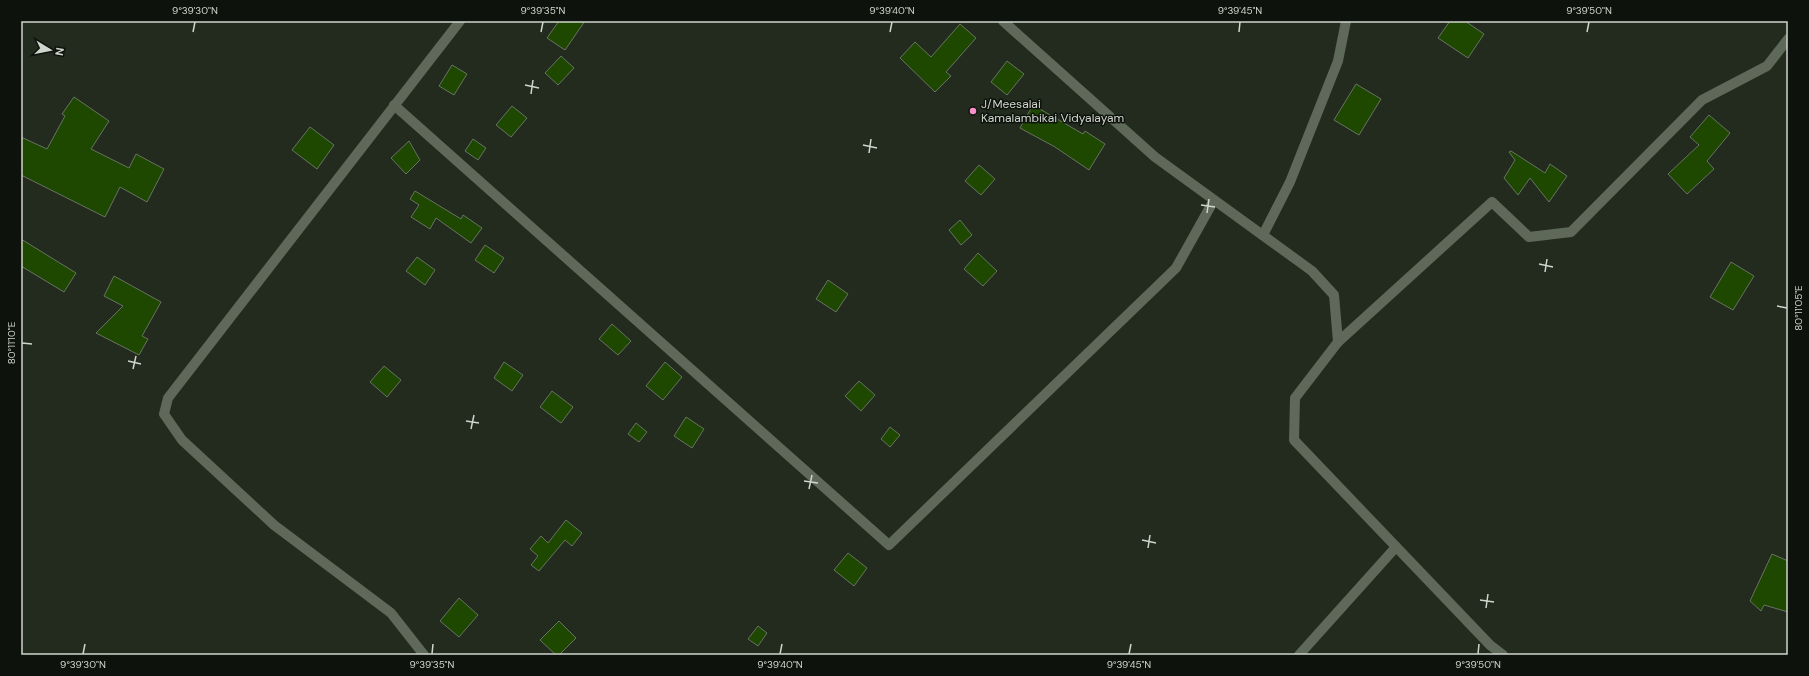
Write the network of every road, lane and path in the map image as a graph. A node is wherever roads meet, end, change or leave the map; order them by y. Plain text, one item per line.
1 (460, 21) edge
2 (1002, 21) edge
3 (1346, 21) edge
4 (1788, 39) edge
5 (394, 105) junction
6 (1214, 200) junction
7 (1263, 235) junction
8 (1338, 342) junction
9 (1396, 547) junction
10 (424, 655) edge
11 (1299, 655) edge
12 (1503, 655) edge

1 - 5 street
2 - 6 street
3 - 7 street
4 - 8 street
5 - 6 street
5 - 10 street
6 - 7 street
7 - 8 street
8 - 9 street
9 - 11 street
9 - 12 street

